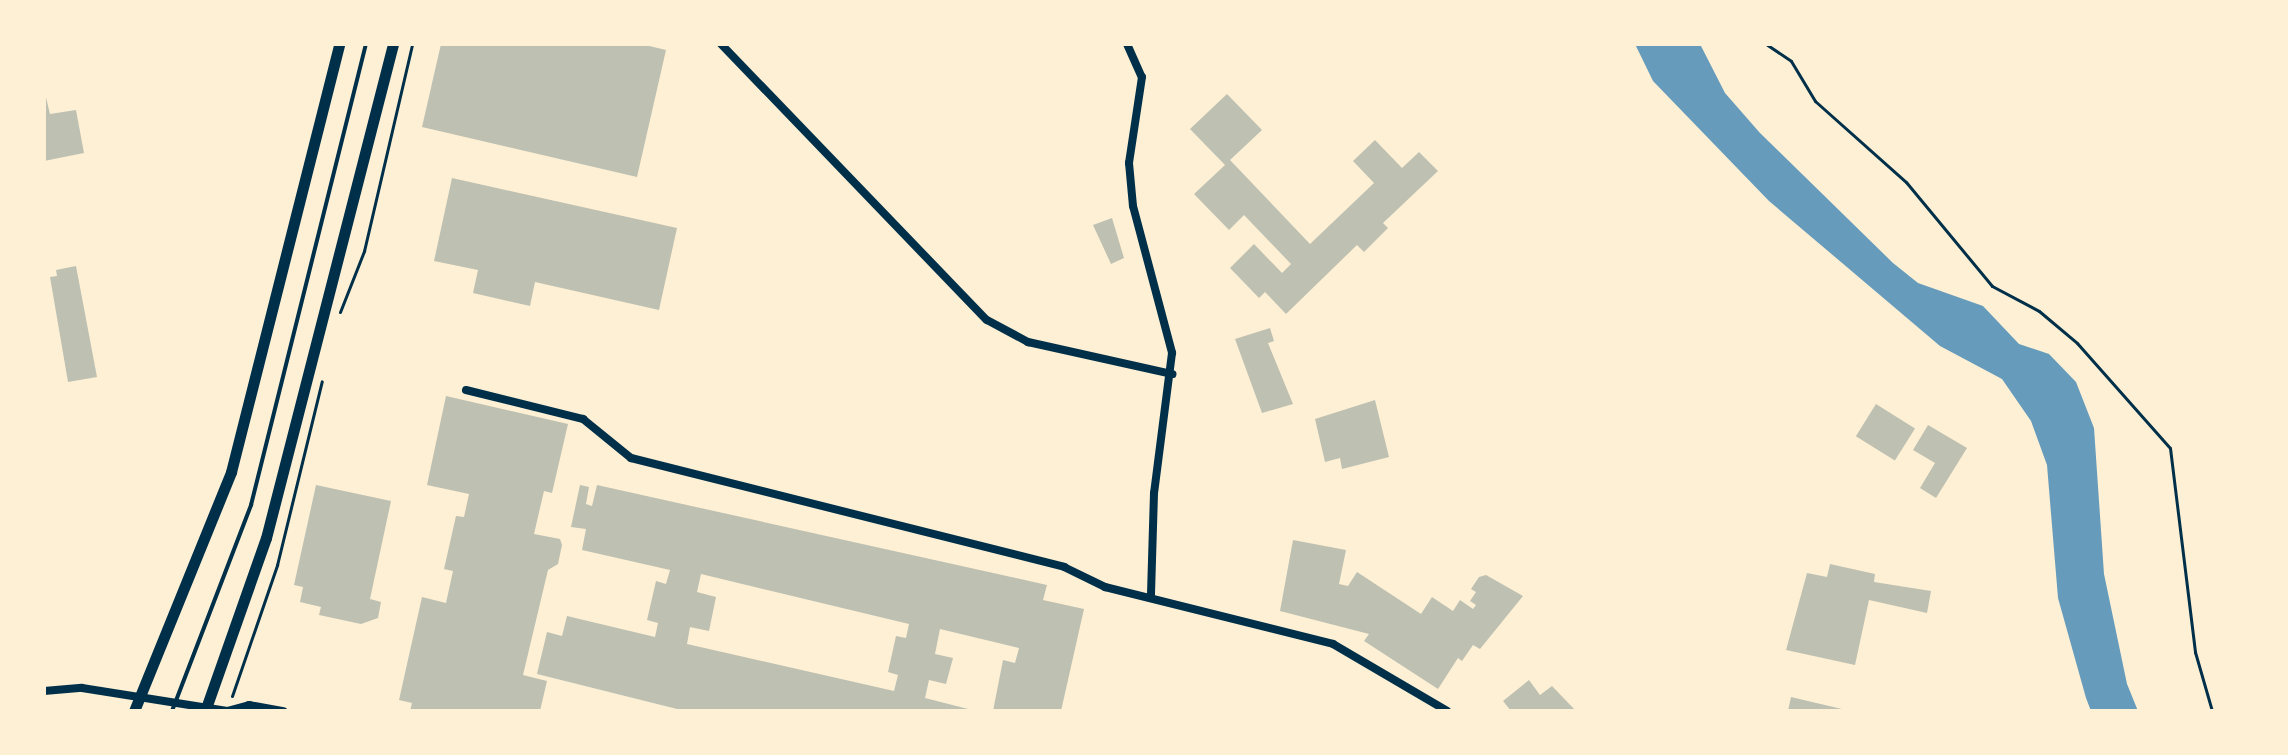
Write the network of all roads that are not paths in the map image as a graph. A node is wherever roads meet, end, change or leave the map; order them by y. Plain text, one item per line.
1 (339, 44) edge
2 (366, 44) edge
3 (393, 44) edge
4 (721, 44) edge
5 (1127, 44) edge
6 (1172, 374) junction
7 (466, 390) dead end
8 (1151, 597) junction
9 (44, 691) edge
10 (139, 696) junction
11 (173, 707) edge
12 (206, 709) edge
13 (134, 711) edge
14 (227, 711) edge
15 (283, 711) edge
16 (1447, 711) edge

1 - 10 street
2 - 11 lane
3 - 12 street
4 - 6 street
5 - 6 street
6 - 8 street
7 - 8 street
8 - 16 street
9 - 10 street
10 - 11 street
10 - 13 street
11 - 12 street
12 - 14 street
14 - 15 street

